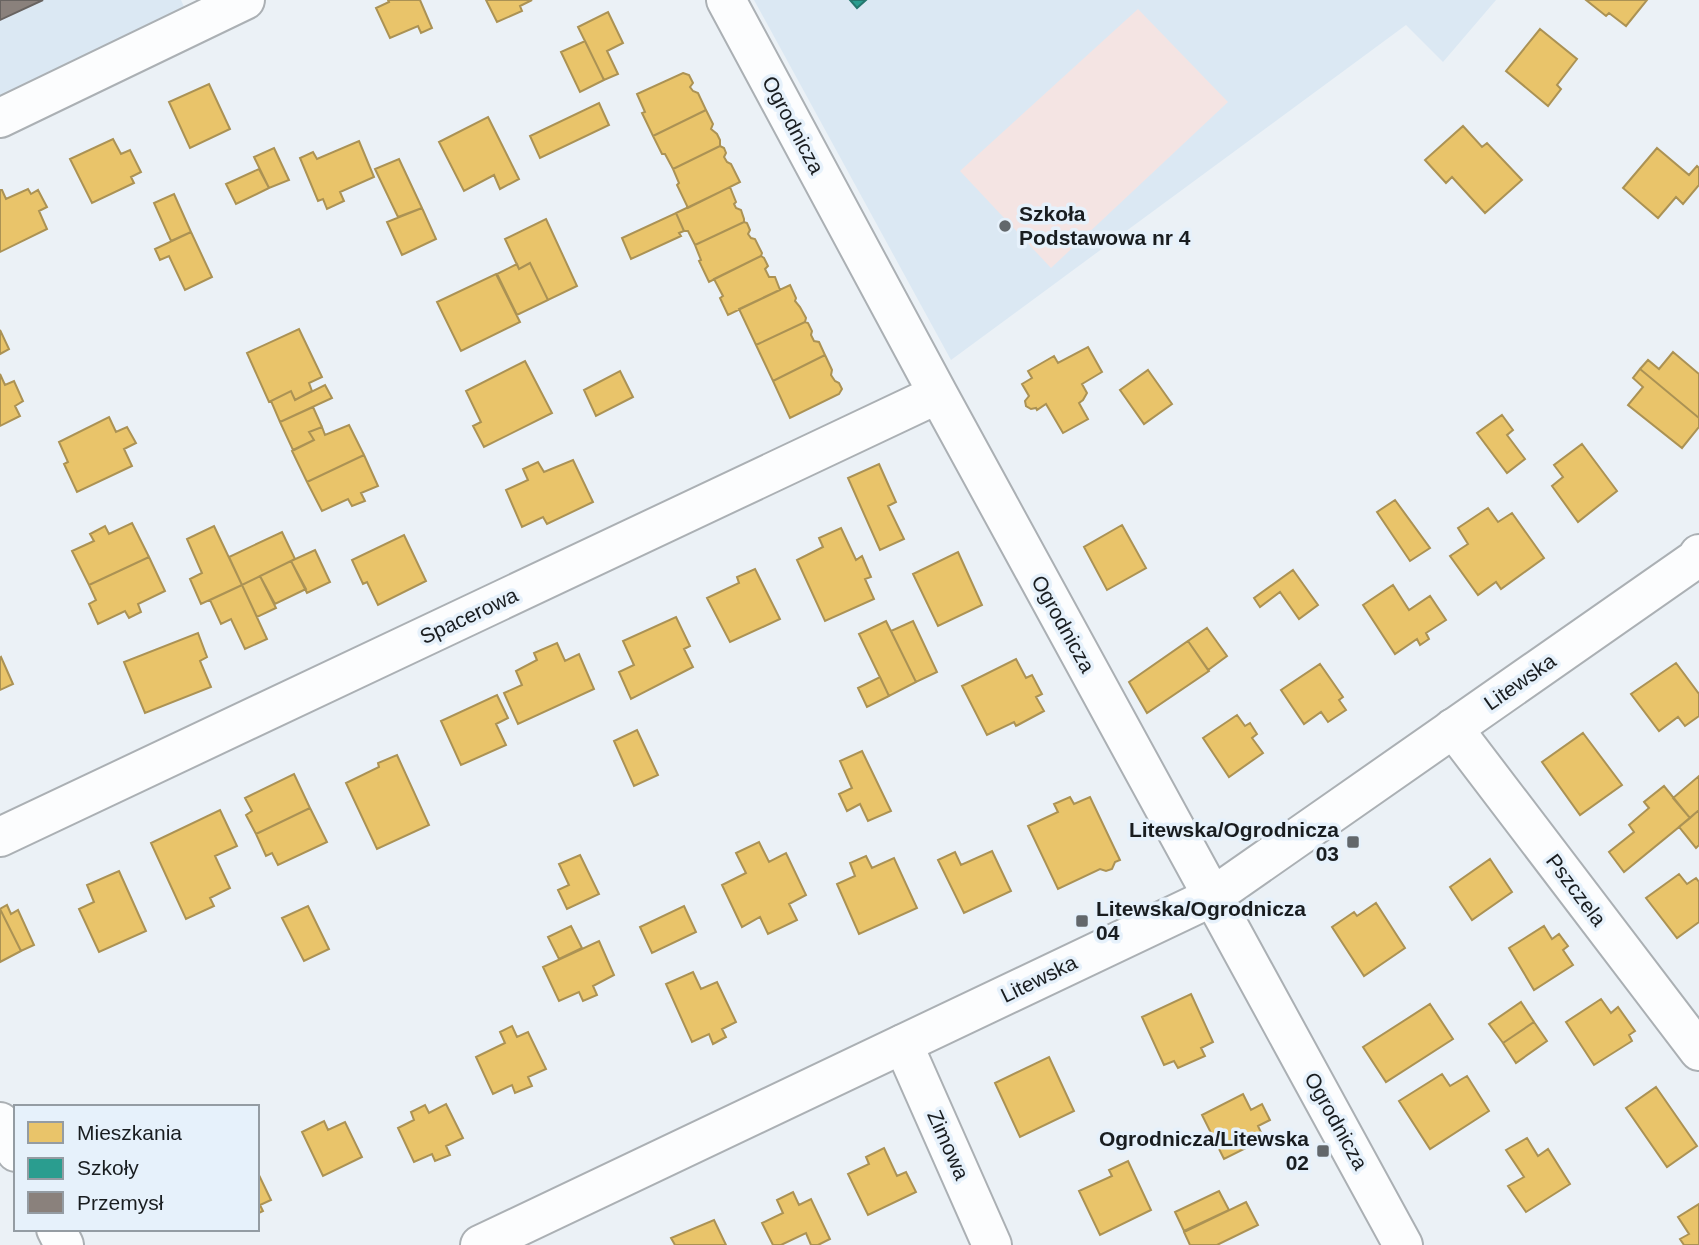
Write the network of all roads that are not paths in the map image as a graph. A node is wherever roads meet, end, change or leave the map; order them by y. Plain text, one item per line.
1 (245, 0) edge
2 (726, 0) edge
3 (0, 117) edge
4 (938, 394) junction
5 (1698, 558) edge
6 (1453, 728) junction
7 (0, 837) edge
8 (1212, 897) junction
9 (903, 1044) junction
10 (1699, 1051) edge
11 (0, 1122) edge
12 (14, 1148) edge
13 (480, 1245) edge
14 (992, 1245) edge
15 (1404, 1245) edge

1 - 3 street
2 - 4 street, Ogrodnicza
4 - 7 street, Spacerowa
4 - 8 street, Ogrodnicza
5 - 6 street, Litewska
6 - 8 street, Litewska
6 - 10 street, Pszczela
8 - 9 street, Litewska
8 - 15 street, Ogrodnicza
9 - 13 street, Litewska
9 - 14 street, Zimowa
11 - 12 street

